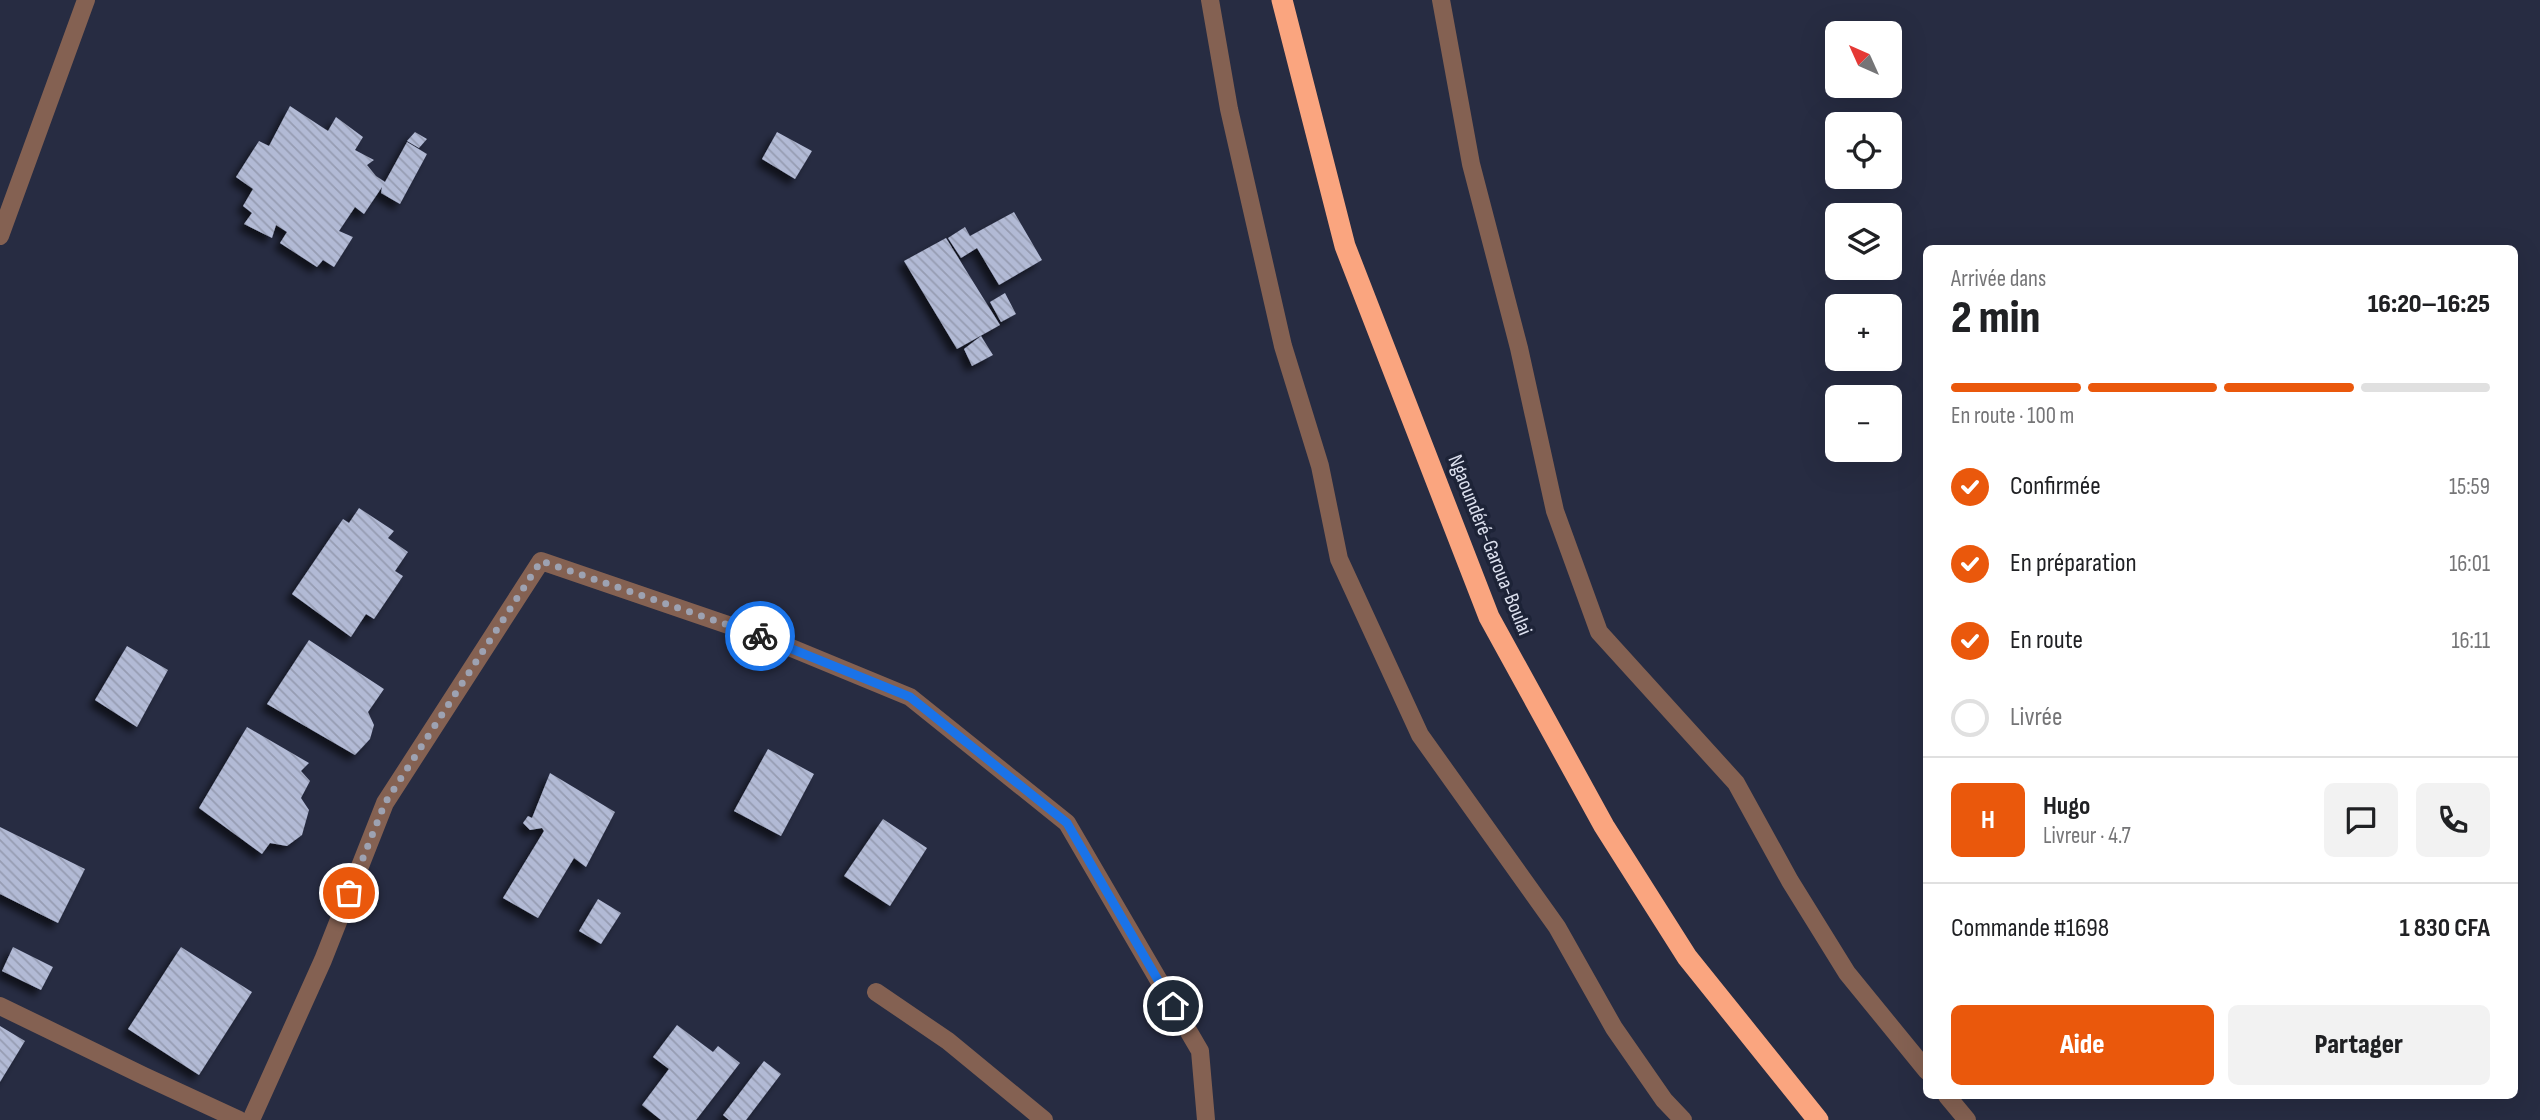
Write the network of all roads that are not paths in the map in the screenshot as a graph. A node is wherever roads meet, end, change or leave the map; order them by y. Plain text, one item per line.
1 (86, 0) edge
2 (1210, 0) edge
3 (1282, 0) edge
4 (1441, 0) edge
5 (0, 236) edge
6 (876, 992) dead end
7 (0, 1006) edge
8 (1923, 1066) edge
9 (1950, 1099) edge
10 (239, 1120) edge
11 (251, 1120) edge
12 (1044, 1120) edge
13 (1206, 1120) edge
14 (1683, 1120) edge
15 (1818, 1120) edge
16 (1967, 1120) edge

1 - 5 street
2 - 14 street
3 - 15 highway, Ngaoundéré-Garoua-Boulai
4 - 8 street
6 - 12 street
7 - 10 street
9 - 16 street
11 - 13 street

